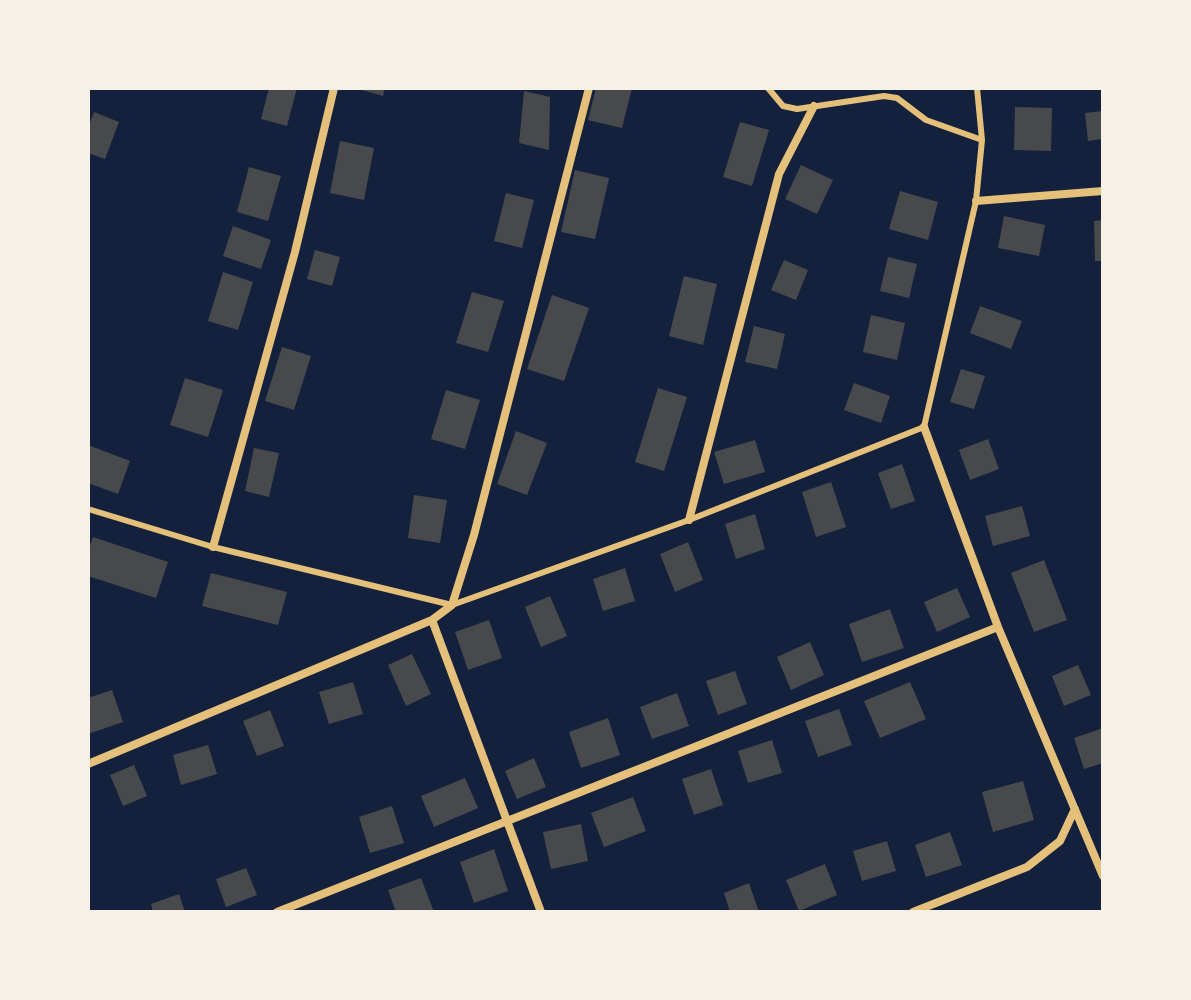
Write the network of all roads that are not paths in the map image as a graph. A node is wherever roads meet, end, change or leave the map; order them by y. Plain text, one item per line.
1 (334, 88) edge
2 (589, 88) edge
3 (768, 88) edge
4 (977, 88) edge
5 (814, 106) junction
6 (982, 140) junction
7 (1103, 191) edge
8 (976, 201) junction
9 (924, 427) junction
10 (88, 509) edge
11 (689, 520) junction
12 (213, 547) junction
13 (452, 605) junction
14 (432, 620) junction
15 (998, 627) junction
16 (88, 764) edge
17 (1075, 809) junction
18 (508, 819) junction
19 (1103, 876) edge
20 (277, 912) edge
21 (541, 912) edge
22 (913, 912) edge

1 - 12 street
2 - 13 street
3 - 5 lane
4 - 6 lane
5 - 6 lane
5 - 11 street
6 - 8 lane
7 - 8 street
8 - 9 lane
9 - 11 lane
9 - 15 street
10 - 12 lane
11 - 13 lane
12 - 13 lane
13 - 14 street
14 - 16 street
14 - 18 street
15 - 17 street
15 - 18 street
17 - 19 street
17 - 22 street
18 - 20 street
18 - 21 street

